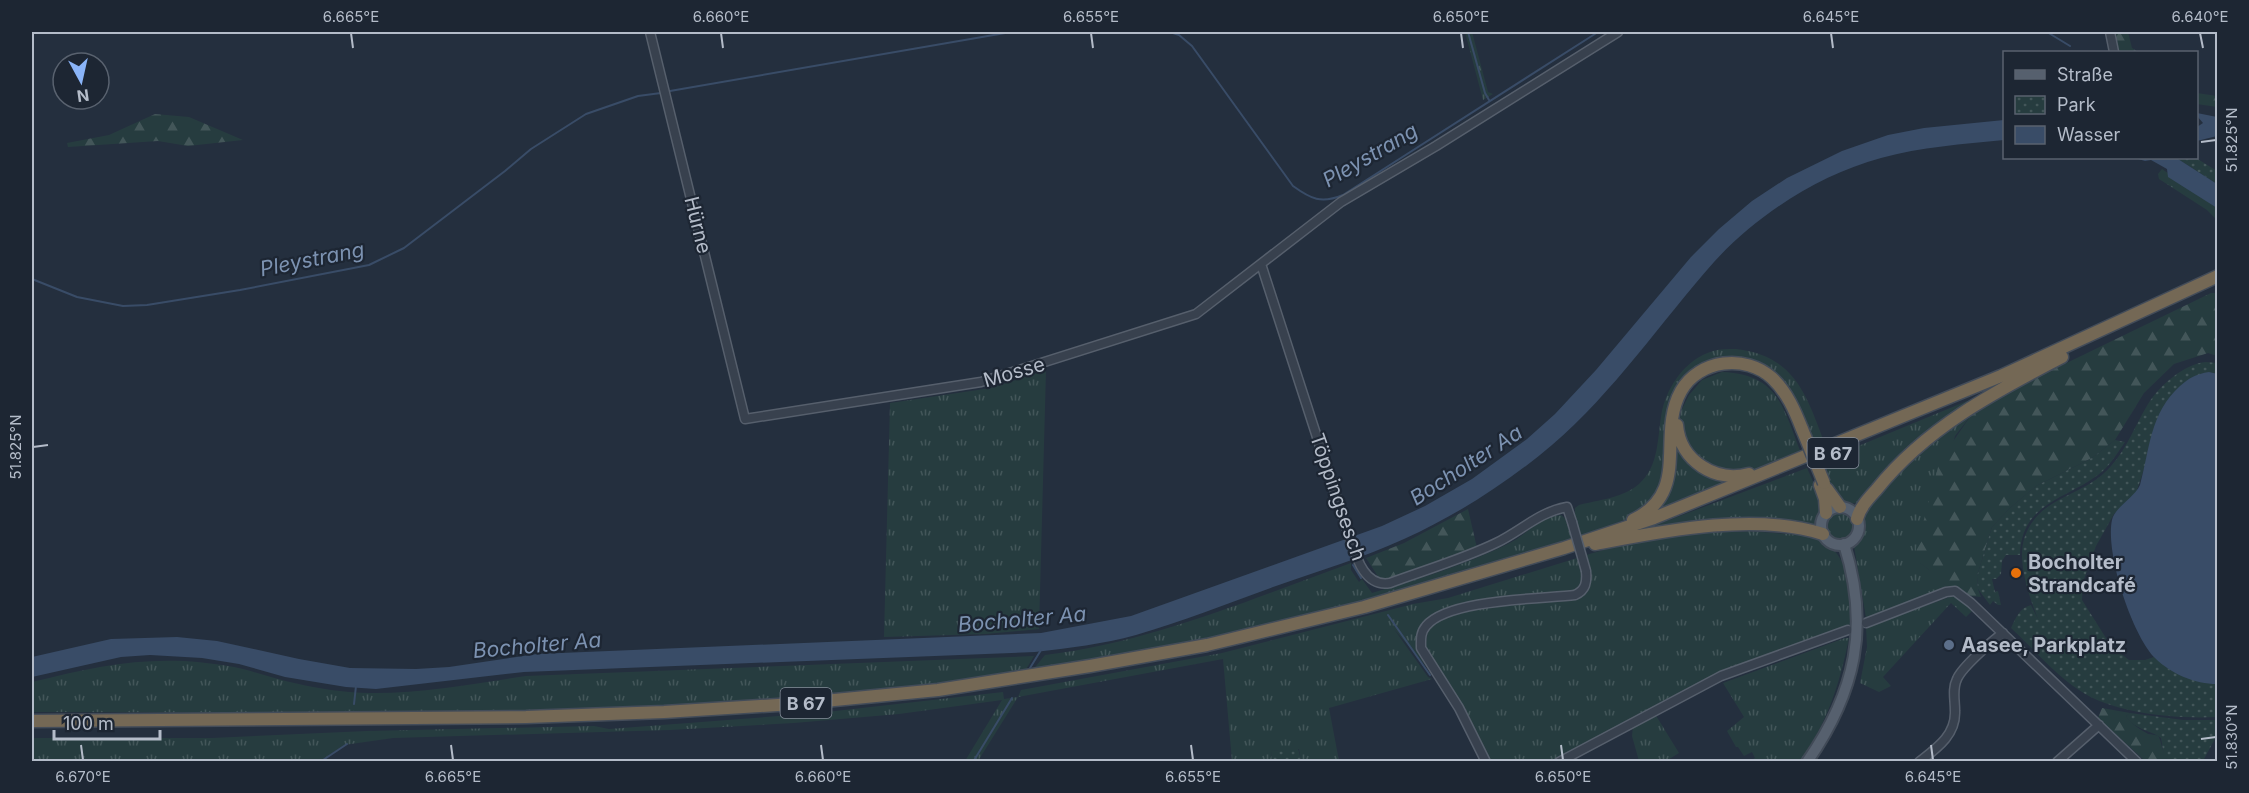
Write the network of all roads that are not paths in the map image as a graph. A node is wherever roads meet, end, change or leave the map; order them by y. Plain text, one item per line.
1 (650, 32) edge
2 (1618, 32) edge
3 (2110, 32) edge
4 (2114, 51) edge
5 (1261, 264) junction
6 (2213, 283) edge
7 (2074, 350) junction
8 (745, 419) joint
9 (1800, 430) junction
10 (1802, 459) junction
11 (1822, 484) junction
12 (1840, 507) junction
13 (1826, 513) junction
14 (1857, 519) junction
15 (1823, 534) junction
16 (1844, 544) junction
17 (1587, 546) junction
18 (1564, 548) junction
19 (1866, 623) dead end
20 (1848, 630) dead end
21 (2003, 633) junction
22 (32, 721) edge
23 (2099, 725) junction
24 (32, 727) edge
25 (1486, 762) edge
26 (1559, 762) edge
27 (1807, 762) edge
28 (1919, 762) edge
29 (2057, 762) edge
30 (2137, 762) edge

1 - 8 street, Hürne
2 - 5 street
3 - 4 street
5 - 8 street, Mosse
5 - 25 street, Töppingsesch, bridge
6 - 7 highway, B 67
6 - 10 highway, B 67
7 - 14 highway, B 67
7 - 17 highway, B 67
9 - 10 highway, B 67
9 - 11 highway, B 67, bridge
9 - 18 highway, B 67
10 - 18 highway, B 67
11 - 12 highway, B 67
11 - 13 highway, B 67
12 - 13 main road
12 - 14 main road
13 - 15 main road
14 - 16 main road
15 - 16 main road
15 - 17 highway, B 67
16 - 27 main road
17 - 24 highway, B 67
18 - 22 highway, B 67
19 - 21 street
20 - 26 street
21 - 23 street
21 - 28 street
23 - 29 street
23 - 30 street

